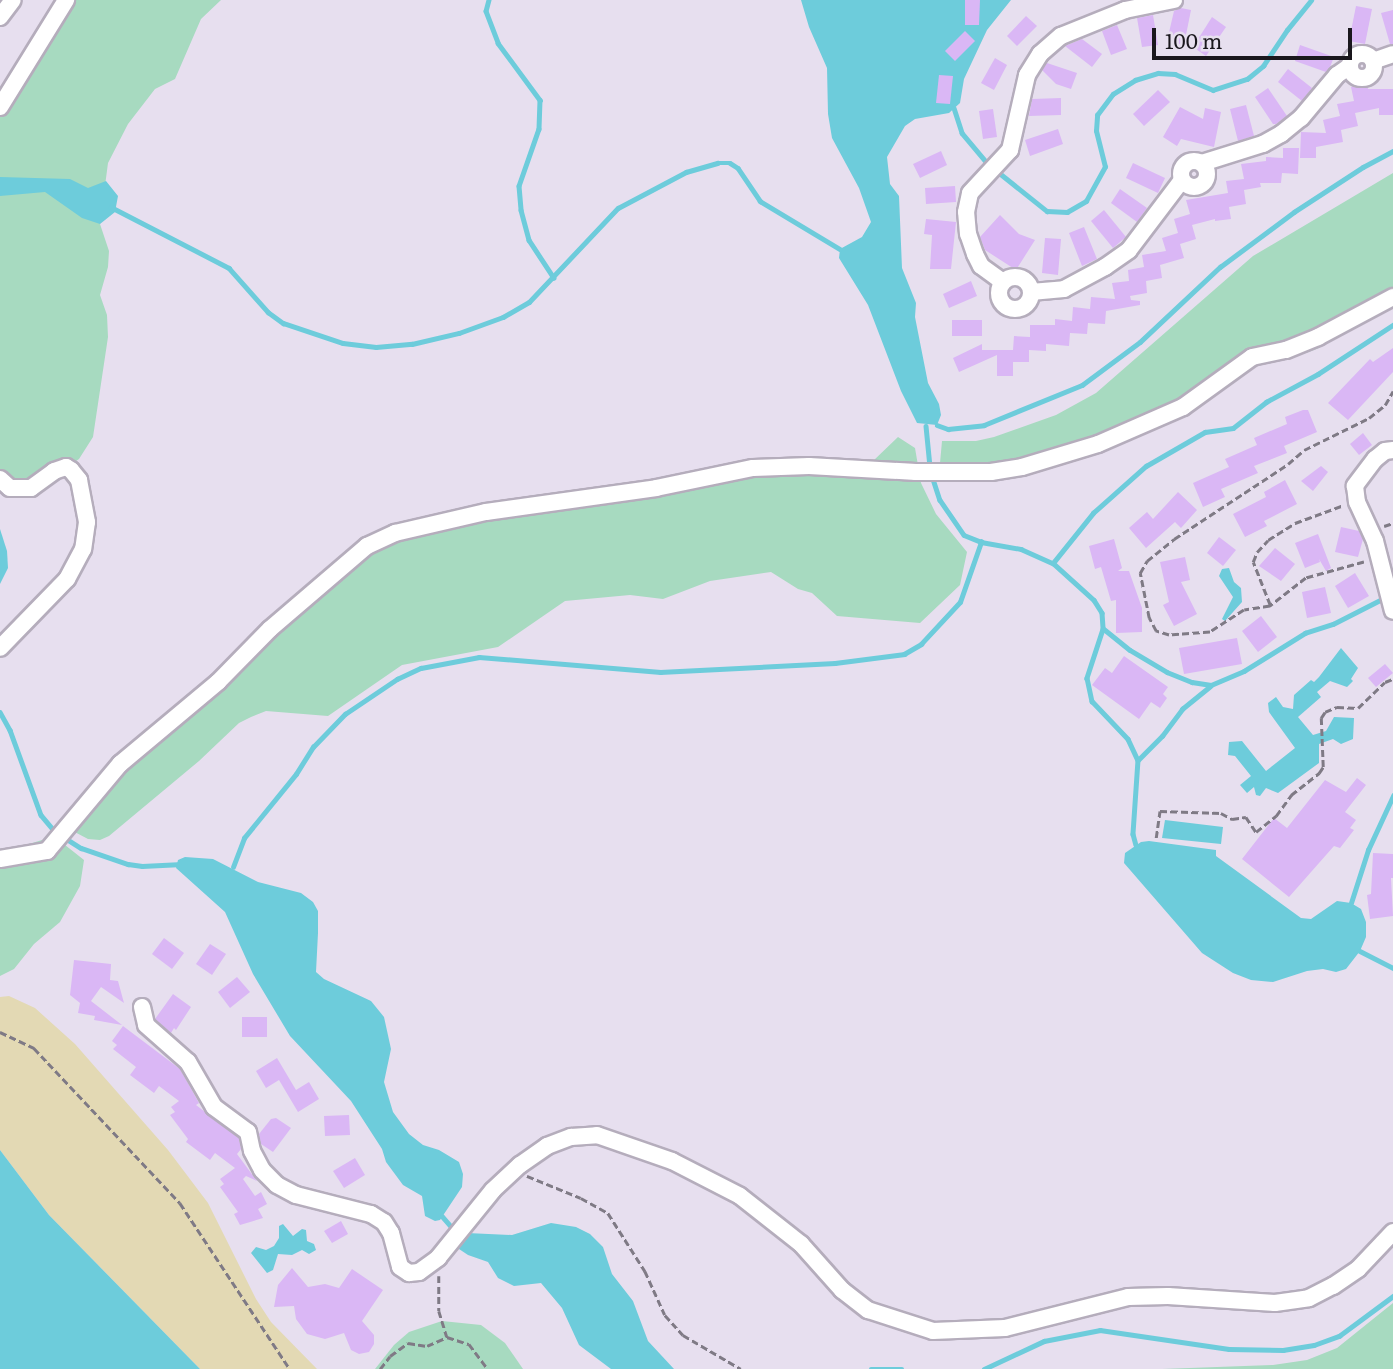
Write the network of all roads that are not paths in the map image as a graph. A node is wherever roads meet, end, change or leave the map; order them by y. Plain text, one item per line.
1 (13, 0) edge
2 (66, 0) edge
3 (1174, 0) edge
4 (0, 17) edge
5 (1393, 54) edge
6 (0, 107) edge
7 (1003, 282) junction
8 (1031, 292) junction
9 (1393, 296) edge
10 (1393, 450) edge
11 (0, 479) edge
12 (1393, 611) edge
13 (0, 648) edge
14 (0, 859) edge
15 (142, 1007) dead end
16 (1393, 1232) edge

1 - 4 lane
2 - 6 lane
3 - 7 lane
5 - 8 lane
7 - 8 lane
7 - 8 lane
9 - 14 lane
10 - 12 lane
11 - 13 lane
15 - 16 lane

